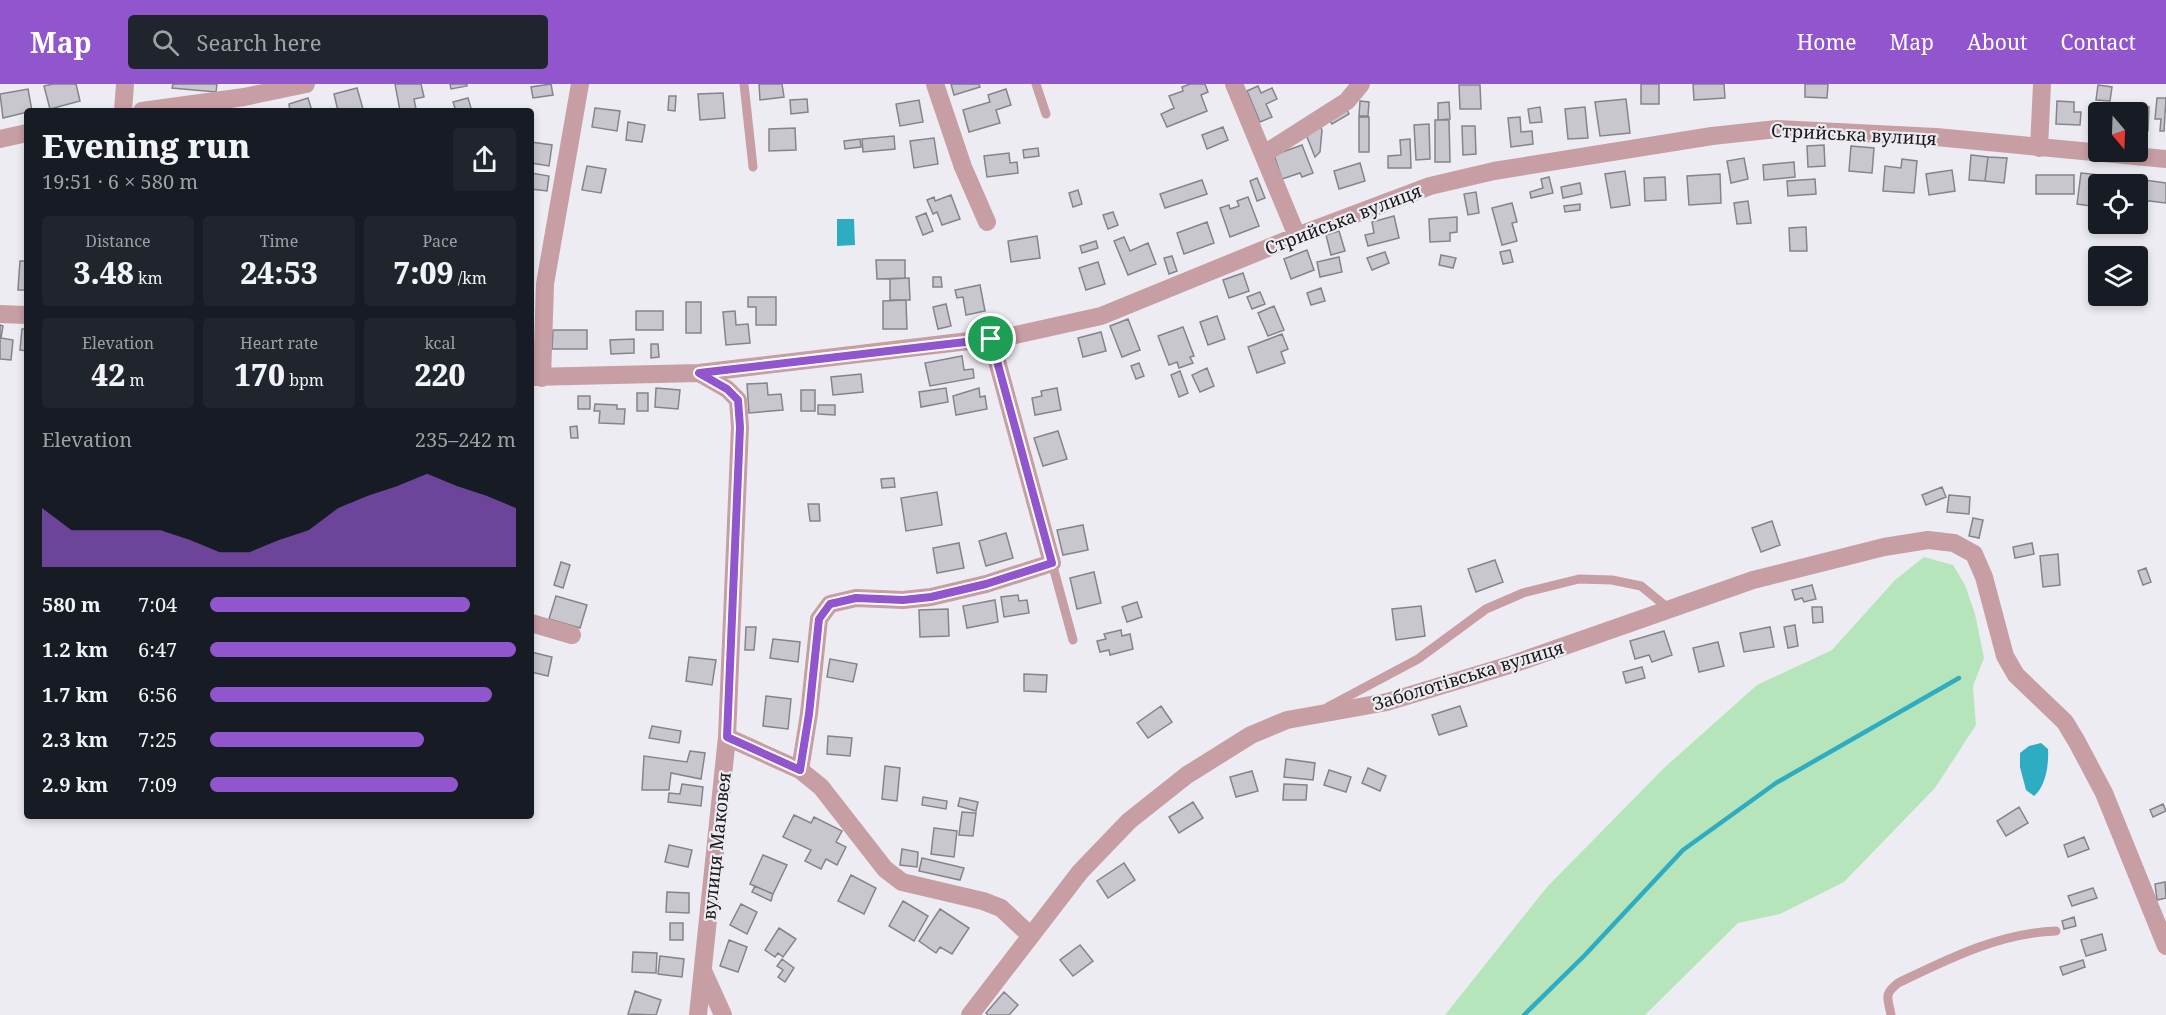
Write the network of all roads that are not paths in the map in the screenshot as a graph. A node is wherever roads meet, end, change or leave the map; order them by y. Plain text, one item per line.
1 (125, 84) edge
2 (306, 84) edge
3 (580, 84) edge
4 (744, 84) edge
5 (935, 84) edge
6 (1036, 84) edge
7 (1234, 84) edge
8 (1361, 84) edge
9 (2042, 84) edge
10 (241, 97) edge
11 (123, 108) edge
12 (163, 108) edge
13 (1046, 114) dead end
14 (24, 134) edge
15 (0, 139) edge
16 (2039, 148) junction
17 (1264, 154) junction
18 (2166, 159) edge
19 (753, 167) dead end
20 (987, 222) dead end
21 (1297, 236) junction
22 (0, 314) edge
23 (24, 315) edge
24 (991, 339) junction
25 (699, 373) junction
26 (536, 377) edge
27 (1052, 563) junction
28 (1662, 611) junction
29 (534, 624) edge
30 (572, 635) dead end
31 (1073, 640) dead end
32 (1316, 714) junction
33 (727, 737) junction
34 (800, 770) junction
35 (2056, 931) dead end
36 (1031, 936) junction
37 (2166, 946) edge
38 (704, 972) junction
39 (698, 1015) edge
40 (723, 1015) edge
41 (970, 1015) edge
42 (1891, 1015) edge

1 - 11 street
2 - 10 street
3 - 26 street
4 - 19 lane
5 - 20 street
6 - 13 lane
7 - 17 street
8 - 17 street
9 - 16 street
10 - 12 street
14 - 15 street
16 - 18 street, Стрийська вулиця
16 - 21 street, Стрийська вулиця
17 - 21 street
21 - 24 street, Стрийська вулиця
22 - 23 street
24 - 25 street, Стрийська вулиця
24 - 27 street
25 - 26 street, Стрийська вулиця
25 - 33 street, вулиця Маковея
27 - 31 lane
27 - 34 street
28 - 32 street, Заболотівська вулиця
28 - 32 lane
28 - 37 street, Заболотівська вулиця
29 - 30 street
32 - 36 street, Заболотівська вулиця
33 - 34 street
33 - 38 street, вулиця Маковея
34 - 36 street
35 - 42 lane
36 - 41 street, Заболотівська вулиця
38 - 39 street, вулиця Маковея
38 - 40 street

